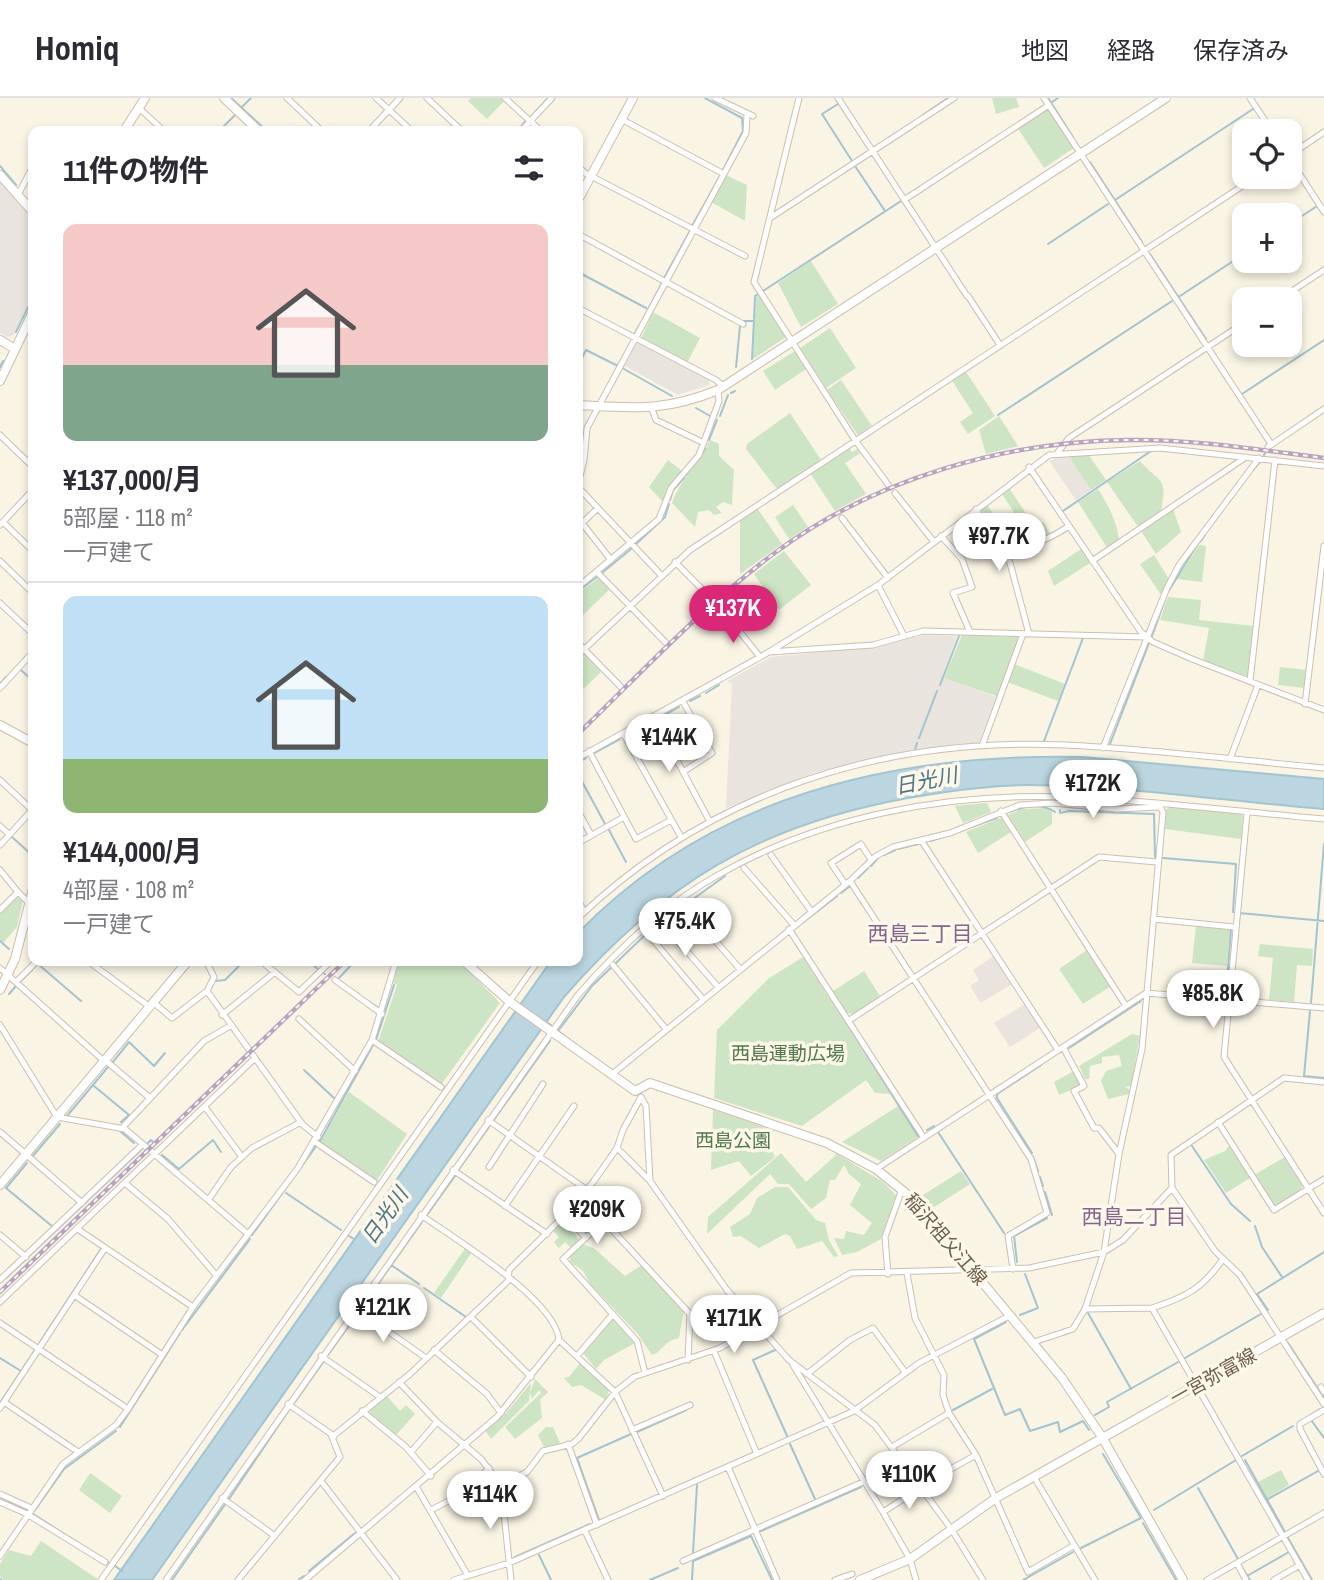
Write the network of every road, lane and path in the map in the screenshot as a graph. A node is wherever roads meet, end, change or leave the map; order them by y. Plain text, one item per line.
1 (145, 98) edge
2 (224, 98) edge
3 (287, 98) edge
4 (376, 98) edge
5 (400, 98) edge
6 (427, 98) edge
7 (505, 98) edge
8 (552, 98) edge
9 (633, 98) edge
10 (715, 98) edge
11 (799, 98) edge
12 (838, 98) edge
13 (954, 98) edge
14 (1044, 98) edge
15 (1166, 98) edge
16 (1250, 98) edge
17 (1049, 105) junction
18 (139, 108) junction
19 (389, 110) junction
20 (621, 119) junction
21 (1264, 119) edge
22 (530, 122) junction
23 (127, 126) edge
24 (159, 126) edge
25 (254, 126) edge
26 (317, 126) edge
27 (374, 126) edge
28 (407, 126) edge
29 (457, 126) edge
30 (526, 126) edge
31 (535, 126) edge
32 (1324, 132) edge
33 (1302, 148) edge
34 (873, 152) junction
35 (1081, 154) junction
36 (583, 169) edge
37 (724, 174) junction
38 (0, 175) edge
39 (591, 175) junction
40 (28, 176) edge
41 (1302, 176) edge
42 (1237, 189) edge
43 (583, 190) edge
44 (18, 195) junction
45 (904, 200) junction
46 (28, 206) edge
47 (1324, 212) edge
48 (770, 218) junction
49 (695, 230) junction
50 (583, 237) edge
51 (937, 249) junction
52 (1143, 250) junction
53 (746, 256) dead end
54 (1324, 270) edge
55 (666, 283) junction
56 (1298, 287) edge
57 (583, 311) edge
58 (28, 323) edge
59 (743, 324) dead end
60 (1232, 331) edge
61 (636, 338) junction
62 (0, 340) edge
63 (793, 343) junction
64 (1000, 345) junction
65 (1207, 348) junction
66 (15, 349) junction
67 (0, 381) edge
68 (721, 388) junction
69 (583, 404) edge
70 (600, 406) junction
71 (652, 409) junction
72 (1324, 409) edge
73 (0, 435) edge
74 (855, 440) junction
75 (704, 443) junction
76 (1058, 452) junction
77 (1246, 457) junction
78 (1259, 458) junction
79 (1275, 460) junction
80 (28, 462) edge
81 (583, 464) edge
82 (1324, 466) edge
83 (1029, 467) junction
84 (890, 487) dead end
85 (583, 492) edge
86 (895, 493) dead end
87 (28, 495) edge
88 (598, 508) junction
89 (976, 509) junction
90 (842, 517) dead end
91 (583, 522) edge
92 (1, 524) edge
93 (1069, 526) junction
94 (583, 528) edge
95 (941, 536) junction
96 (934, 542) junction
97 (632, 544) junction
98 (1324, 546) edge
99 (28, 547) edge
100 (1002, 549) junction
101 (956, 551) junction
102 (611, 560) junction
103 (0, 561) edge
104 (1092, 561) junction
105 (675, 562) junction
106 (597, 572) junction
107 (660, 575) junction
108 (888, 578) junction
109 (583, 583) edge
110 (878, 585) junction
111 (28, 588) edge
112 (713, 600) dead end
113 (0, 603) edge
114 (629, 605) junction
115 (728, 617) dead end
116 (28, 629) edge
117 (970, 632) junction
118 (1026, 634) junction
119 (904, 636) junction
120 (1147, 637) junction
121 (666, 643) dead end
122 (584, 650) joint
123 (769, 652) junction
124 (28, 657) edge
125 (760, 657) junction
126 (1250, 681) junction
127 (1258, 685) junction
128 (621, 687) dead end
129 (0, 688) edge
130 (682, 700) junction
131 (1305, 704) junction
132 (1324, 710) edge
133 (653, 716) junction
134 (0, 725) edge
135 (623, 733) junction
136 (28, 740) edge
137 (982, 746) junction
138 (1103, 747) junction
139 (589, 751) junction
140 (583, 755) edge
141 (1230, 759) junction
142 (1324, 768) edge
143 (683, 772) junction
144 (0, 780) edge
145 (28, 805) edge
146 (1001, 811) junction
147 (28, 813) edge
148 (1247, 813) junction
149 (624, 817) junction
150 (583, 820) edge
151 (671, 820) junction
152 (709, 820) junction
153 (1324, 820) edge
154 (0, 825) edge
155 (9, 834) junction
156 (591, 835) junction
157 (681, 837) junction
158 (583, 840) edge
159 (921, 840) junction
160 (0, 845) edge
161 (771, 855) dead end
162 (871, 860) junction
163 (1157, 862) junction
164 (744, 868) dead end
165 (0, 870) edge
166 (847, 883) junction
167 (1050, 889) junction
168 (18, 892) junction
169 (28, 901) edge
170 (0, 910) edge
171 (811, 911) junction
172 (584, 912) edge
173 (28, 917) edge
174 (1153, 919) junction
175 (792, 927) junction
176 (1234, 927) junction
177 (671, 933) dead end
178 (982, 933) junction
179 (648, 934) dead end
180 (713, 938) dead end
181 (612, 965) dead end
182 (32, 966) edge
183 (95, 966) edge
184 (184, 966) edge
185 (208, 966) edge
186 (267, 966) edge
187 (326, 966) edge
188 (395, 966) edge
189 (470, 966) edge
190 (534, 966) edge
191 (0, 968) edge
192 (740, 969) junction
193 (275, 972) junction
194 (8, 975) junction
195 (914, 978) junction
196 (335, 980) dead end
197 (16, 982) junction
198 (718, 987) junction
199 (0, 990) edge
200 (207, 991) junction
201 (1146, 993) junction
202 (703, 999) junction
203 (1228, 999) junction
204 (509, 1001) junction
205 (152, 1004) junction
206 (1126, 1006) junction
207 (1324, 1007) edge
208 (382, 1014) junction
209 (222, 1015) junction
210 (299, 1019) dead end
211 (848, 1021) junction
212 (0, 1025) edge
213 (230, 1026) junction
214 (666, 1029) junction
215 (550, 1032) junction
216 (372, 1041) junction
217 (1060, 1049) junction
218 (254, 1059) junction
219 (105, 1060) junction
220 (355, 1071) junction
221 (611, 1075) junction
222 (1324, 1082) edge
223 (543, 1084) dead end
224 (441, 1087) dead end
225 (638, 1094) junction
226 (989, 1095) junction
227 (150, 1098) junction
228 (1251, 1100) junction
229 (574, 1106) dead end
230 (205, 1107) junction
231 (57, 1117) junction
232 (488, 1121) junction
233 (301, 1122) junction
234 (1218, 1122) junction
235 (122, 1128) junction
236 (0, 1132) edge
237 (508, 1135) junction
238 (924, 1138) junction
239 (316, 1140) junction
240 (143, 1144) junction
241 (618, 1148) junction
242 (1119, 1154) junction
243 (25, 1155) junction
244 (156, 1155) junction
245 (539, 1156) junction
246 (242, 1157) junction
247 (489, 1167) dead end
248 (876, 1169) junction
249 (453, 1170) junction
250 (1324, 1179) edge
251 (650, 1181) junction
252 (374, 1182) dead end
253 (126, 1184) junction
254 (0, 1185) edge
255 (1172, 1188) junction
256 (1308, 1188) junction
257 (902, 1189) junction
258 (587, 1190) junction
259 (209, 1199) junction
260 (82, 1203) junction
261 (505, 1206) junction
262 (1324, 1213) edge
263 (421, 1215) junction
264 (565, 1215) junction
265 (79, 1230) junction
266 (248, 1234) junction
267 (547, 1234) junction
268 (0, 1236) edge
269 (586, 1238) junction
270 (105, 1248) junction
271 (1104, 1252) junction
272 (26, 1257) junction
273 (1223, 1259) junction
274 (974, 1269) junction
275 (1013, 1269) junction
276 (906, 1273) junction
277 (507, 1274) junction
278 (888, 1274) junction
279 (216, 1275) junction
280 (0, 1280) edge
281 (74, 1295) junction
282 (0, 1302) edge
283 (193, 1307) junction
284 (355, 1308) junction
285 (1152, 1308) junction
286 (1086, 1309) junction
287 (1324, 1313) edge
288 (613, 1314) junction
289 (1012, 1315) junction
290 (471, 1317) junction
291 (0, 1323) edge
292 (759, 1328) junction
293 (1280, 1337) junction
294 (559, 1340) junction
295 (1034, 1342) junction
296 (39, 1349) junction
297 (435, 1350) junction
298 (714, 1351) junction
299 (161, 1354) junction
300 (934, 1355) junction
301 (321, 1356) junction
302 (577, 1356) junction
303 (426, 1358) junction
304 (688, 1360) junction
305 (793, 1364) junction
306 (905, 1372) junction
307 (645, 1373) junction
308 (807, 1374) junction
309 (531, 1377) junction
310 (399, 1382) junction
311 (1197, 1385) junction
312 (615, 1392) junction
313 (380, 1397) junction
314 (4, 1402) junction
315 (1324, 1403) edge
316 (288, 1404) junction
317 (690, 1405) dead end
318 (0, 1408) edge
319 (128, 1409) junction
320 (1324, 1410) edge
321 (362, 1411) junction
322 (854, 1411) junction
323 (501, 1412) junction
324 (949, 1413) junction
325 (437, 1422) junction
326 (827, 1423) junction
327 (632, 1430) junction
328 (334, 1436) junction
329 (1102, 1437) junction
330 (568, 1444) junction
331 (463, 1445) junction
332 (892, 1447) junction
333 (78, 1452) junction
334 (411, 1452) junction
335 (757, 1454) junction
336 (976, 1455) junction
337 (489, 1468) junction
338 (728, 1468) junction
339 (1324, 1474) edge
340 (431, 1476) junction
341 (1034, 1477) junction
342 (321, 1481) junction
343 (863, 1482) junction
344 (501, 1485) junction
345 (921, 1487) junction
346 (417, 1488) junction
347 (0, 1494) edge
348 (663, 1496) junction
349 (222, 1498) junction
350 (996, 1498) junction
351 (0, 1502) edge
352 (431, 1510) junction
353 (29, 1511) junction
354 (883, 1511) junction
355 (1324, 1513) edge
356 (597, 1525) junction
357 (755, 1530) junction
358 (952, 1530) junction
359 (585, 1531) junction
360 (362, 1532) junction
361 (275, 1535) junction
362 (1283, 1536) junction
363 (1073, 1546) junction
364 (0, 1556) edge
365 (910, 1559) junction
366 (683, 1561) dead end
367 (105, 1562) dead end
368 (509, 1563) junction
369 (1237, 1563) junction
370 (1300, 1565) junction
371 (467, 1574) junction
372 (852, 1574) dead end
373 (101, 1580) edge
374 (166, 1580) edge
375 (238, 1580) edge
376 (305, 1580) edge
377 (397, 1580) edge
378 (454, 1580) edge
379 (511, 1580) edge
380 (608, 1580) edge
381 (776, 1580) edge
382 (835, 1580) edge
383 (860, 1580) edge
384 (916, 1580) edge
385 (983, 1580) edge
386 (1094, 1580) edge
387 (1183, 1580) edge
388 (1207, 1580) edge
389 (1246, 1580) edge
390 (1273, 1580) edge
391 (1308, 1580) edge

1 - 18 street
2 - 25 street
3 - 26 street
4 - 19 street
5 - 19 street
6 - 29 street
7 - 22 street
8 - 22 street
9 - 20 street
10 - 37 street
11 - 48 street
12 - 34 street
13 - 34 street
14 - 17 street
15 - 35 street
16 - 21 street
17 - 35 street
17 - 45 street
18 - 23 street
18 - 24 street
19 - 27 street
19 - 28 street
20 - 37 street
20 - 39 street
22 - 30 street
22 - 31 street
32 - 33 street
34 - 45 street
34 - 48 street
35 - 51 street
35 - 52 street
36 - 39 street
37 - 49 street
38 - 44 street
39 - 43 street
39 - 49 street
40 - 44 street
41 - 47 street
42 - 52 street
44 - 46 street
45 - 51 street
48 - 63 street
49 - 53 street
49 - 55 street
50 - 55 street
51 - 63 street
51 - 64 street
52 - 64 street
52 - 65 street
54 - 56 street
55 - 59 street
55 - 61 street
57 - 61 street
58 - 66 street
60 - 65 street
61 - 68 street
61 - 70 street
62 - 66 street
63 - 68 street
63 - 74 street
64 - 74 street
65 - 72 street
65 - 76 street
66 - 67 street
68 - 71 street
68 - 75 street
69 - 70 street
70 - 71 street
70 - 81 street
71 - 75 street
73 - 80 street
74 - 84 street
74 - 105 street
75 - 97 street
76 - 77 street
76 - 83 street
77 - 78 street
77 - 104 street
78 - 79 street
78 - 120 street
79 - 82 street
79 - 126 street
83 - 89 street
83 - 93 street
85 - 88 street
86 - 96 street
87 - 92 street
88 - 91 street
88 - 97 street
89 - 95 street
89 - 100 street
90 - 108 street
92 - 99 street
93 - 100 street
93 - 104 street
94 - 102 street
95 - 96 street
95 - 101 street
96 - 108 street
97 - 102 street
97 - 107 street
98 - 131 street
100 - 101 street
100 - 118 street
101 - 117 street
102 - 106 street
103 - 111 street
104 - 120 street
105 - 107 street
105 - 112 street
106 - 109 street
106 - 114 street
107 - 114 street
108 - 110 street
110 - 119 street
110 - 123 street
113 - 116 street
114 - 121 street
114 - 122 street
115 - 125 street
117 - 118 street
117 - 119 street
118 - 120 street
118 - 137 street
119 - 123 street
120 - 126 street
120 - 138 street
122 - 128 street
123 - 125 street
124 - 129 street
125 - 130 street
126 - 127 street
127 - 131 street
127 - 141 street
130 - 133 street
130 - 143 street
131 - 132 street
133 - 135 street
133 - 143 street
134 - 136 street
135 - 139 street
135 - 151 street
137 - 138 street
137 - 152 street
138 - 141 street
139 - 140 street
139 - 149 street
141 - 142 street
143 - 152 street
144 - 145 street
146 - 159 street
146 - 163 street
146 - 167 street
147 - 155 street
148 - 153 street
148 - 176 street
148 - 215 street
149 - 151 street
149 - 156 street
150 - 156 street
151 - 157 street
152 - 157 street
154 - 155 street
155 - 160 street
156 - 158 street
157 - 172 street
159 - 162 street
159 - 178 street
161 - 171 street
162 - 166 street
162 - 166 street
163 - 167 street
163 - 174 street
164 - 175 street
165 - 168 street
166 - 171 street
166 - 195 street
167 - 178 street
167 - 206 street
168 - 169 street
168 - 170 street
171 - 175 street
173 - 194 street
174 - 176 street
174 - 201 street
175 - 192 street
175 - 211 street
176 - 203 street
177 - 198 street
178 - 195 street
178 - 217 street
179 - 202 street
180 - 192 street
181 - 214 street
182 - 197 street
183 - 205 street
184 - 205 street
185 - 200 street
186 - 193 street
187 - 193 street
188 - 208 street
189 - 204 street
190 - 204 street
191 - 194 street
192 - 198 street
193 - 209 street
194 - 197 street
194 - 199 street
195 - 211 street
195 - 226 street
196 - 208 street
197 - 219 street
198 - 202 street
200 - 205 street
200 - 209 street
201 - 203 street
201 - 206 street
201 - 242 street
202 - 214 street
203 - 207 street
203 - 228 street
204 - 215 street
204 - 373 street
205 - 219 street
206 - 217 street
208 - 216 street
209 - 213 street
210 - 220 street
211 - 238 street
212 - 231 street
213 - 218 street
213 - 227 street
214 - 221 street
215 - 221 street
215 - 232 street
216 - 220 street
216 - 224 street
217 - 226 street
217 - 242 street
218 - 230 street
218 - 233 street
219 - 227 street
219 - 231 street
220 - 239 street
221 - 225 street
222 - 228 street
223 - 237 street
225 - 241 street
225 - 248 street, 稲沢祖父江線
225 - 251 street
226 - 238 street
226 - 275 street
227 - 235 street
228 - 234 street
228 - 256 street
229 - 245 street
230 - 244 street
230 - 246 street
231 - 235 street
231 - 243 street
232 - 237 street
232 - 249 street
233 - 239 street
233 - 246 street
234 - 255 street
234 - 256 street
235 - 240 street
236 - 243 street
237 - 245 street
237 - 247 street
238 - 248 street
239 - 252 street
239 - 266 street
240 - 244 street
240 - 260 street
241 - 251 street
241 - 258 street
242 - 271 street
243 - 254 street
243 - 260 street
244 - 253 street
244 - 259 street
245 - 258 street
245 - 261 street
246 - 259 street
248 - 257 street, 稲沢祖父江線
249 - 261 street
249 - 263 street
250 - 256 street
251 - 292 street
253 - 265 street
253 - 279 street
255 - 271 street
255 - 273 street
256 - 262 street
257 - 274 street, 稲沢祖父江線
257 - 278 street
258 - 264 street
259 - 266 street
260 - 272 street
261 - 267 street
263 - 277 street
263 - 284 street
264 - 267 street
264 - 269 street
265 - 270 street
265 - 282 street
266 - 279 street
267 - 277 street
268 - 272 street
269 - 288 street
269 - 304 street
270 - 281 street
270 - 283 street
271 - 275 street
271 - 286 street
272 - 280 street
273 - 285 street
273 - 293 street
274 - 275 street
274 - 276 street
274 - 289 street, 稲沢祖父江線
276 - 278 street
276 - 300 street
277 - 290 street
277 - 294 street
278 - 292 street
279 - 283 street
281 - 296 street
281 - 299 street
283 - 299 street
284 - 301 street
284 - 303 street
285 - 286 street
285 - 311 street
286 - 295 street
287 - 293 street, 一宮弥富線
288 - 302 street
288 - 307 street
289 - 295 street, 稲沢祖父江線
289 - 300 street
290 - 297 street
290 - 309 street
291 - 296 street
292 - 298 street
292 - 305 street
293 - 311 street, 一宮弥富線
293 - 315 street
294 - 302 street
294 - 309 street
295 - 329 street, 稲沢祖父江線
296 - 314 street
296 - 319 street
297 - 303 street
297 - 323 street
298 - 304 street
298 - 335 street
299 - 319 street
300 - 306 street
300 - 324 street
301 - 313 street
301 - 316 street
302 - 312 street
303 - 310 street
304 - 307 street
305 - 308 street
305 - 326 street
306 - 308 street
306 - 322 street
307 - 312 street
308 - 322 street
309 - 323 street
310 - 313 street
310 - 325 street
311 - 329 street, 一宮弥富線
311 - 362 street
312 - 327 street
312 - 330 street
313 - 321 street
314 - 318 street
314 - 333 street
316 - 328 street
316 - 349 street
317 - 327 street
319 - 333 street
320 - 339 street
321 - 328 street
321 - 334 street
322 - 326 street
322 - 332 street
323 - 331 street
324 - 332 street
324 - 336 street
325 - 331 street
325 - 334 street
326 - 335 street
326 - 343 street
327 - 348 street
328 - 342 street
329 - 341 street
329 - 387 street, 稲沢祖父江線
330 - 344 street
330 - 356 street
331 - 337 street
331 - 340 street
332 - 345 street
333 - 353 street
334 - 340 street
335 - 338 street
336 - 345 street
336 - 350 street
337 - 344 street
337 - 352 street
338 - 348 street
338 - 357 street
340 - 346 street
341 - 350 street
341 - 363 street
342 - 360 street
342 - 361 street
343 - 354 street
343 - 357 street
344 - 368 street
345 - 354 street
345 - 358 street
346 - 352 street
346 - 360 street
347 - 353 street
348 - 356 street
349 - 361 street
349 - 374 street
350 - 358 street
350 - 363 street
351 - 353 street
352 - 371 street
353 - 364 street
353 - 367 street
354 - 365 street
355 - 362 street
356 - 359 street
357 - 366 street
357 - 381 street
358 - 365 street
358 - 385 street
359 - 368 street
359 - 380 street
360 - 376 street
360 - 377 street
361 - 375 street
362 - 369 street
362 - 370 street
363 - 386 street
365 - 383 street
365 - 384 street
368 - 371 street
368 - 379 street
369 - 388 street
369 - 389 street
370 - 390 street
370 - 391 street
371 - 378 street
372 - 382 street

